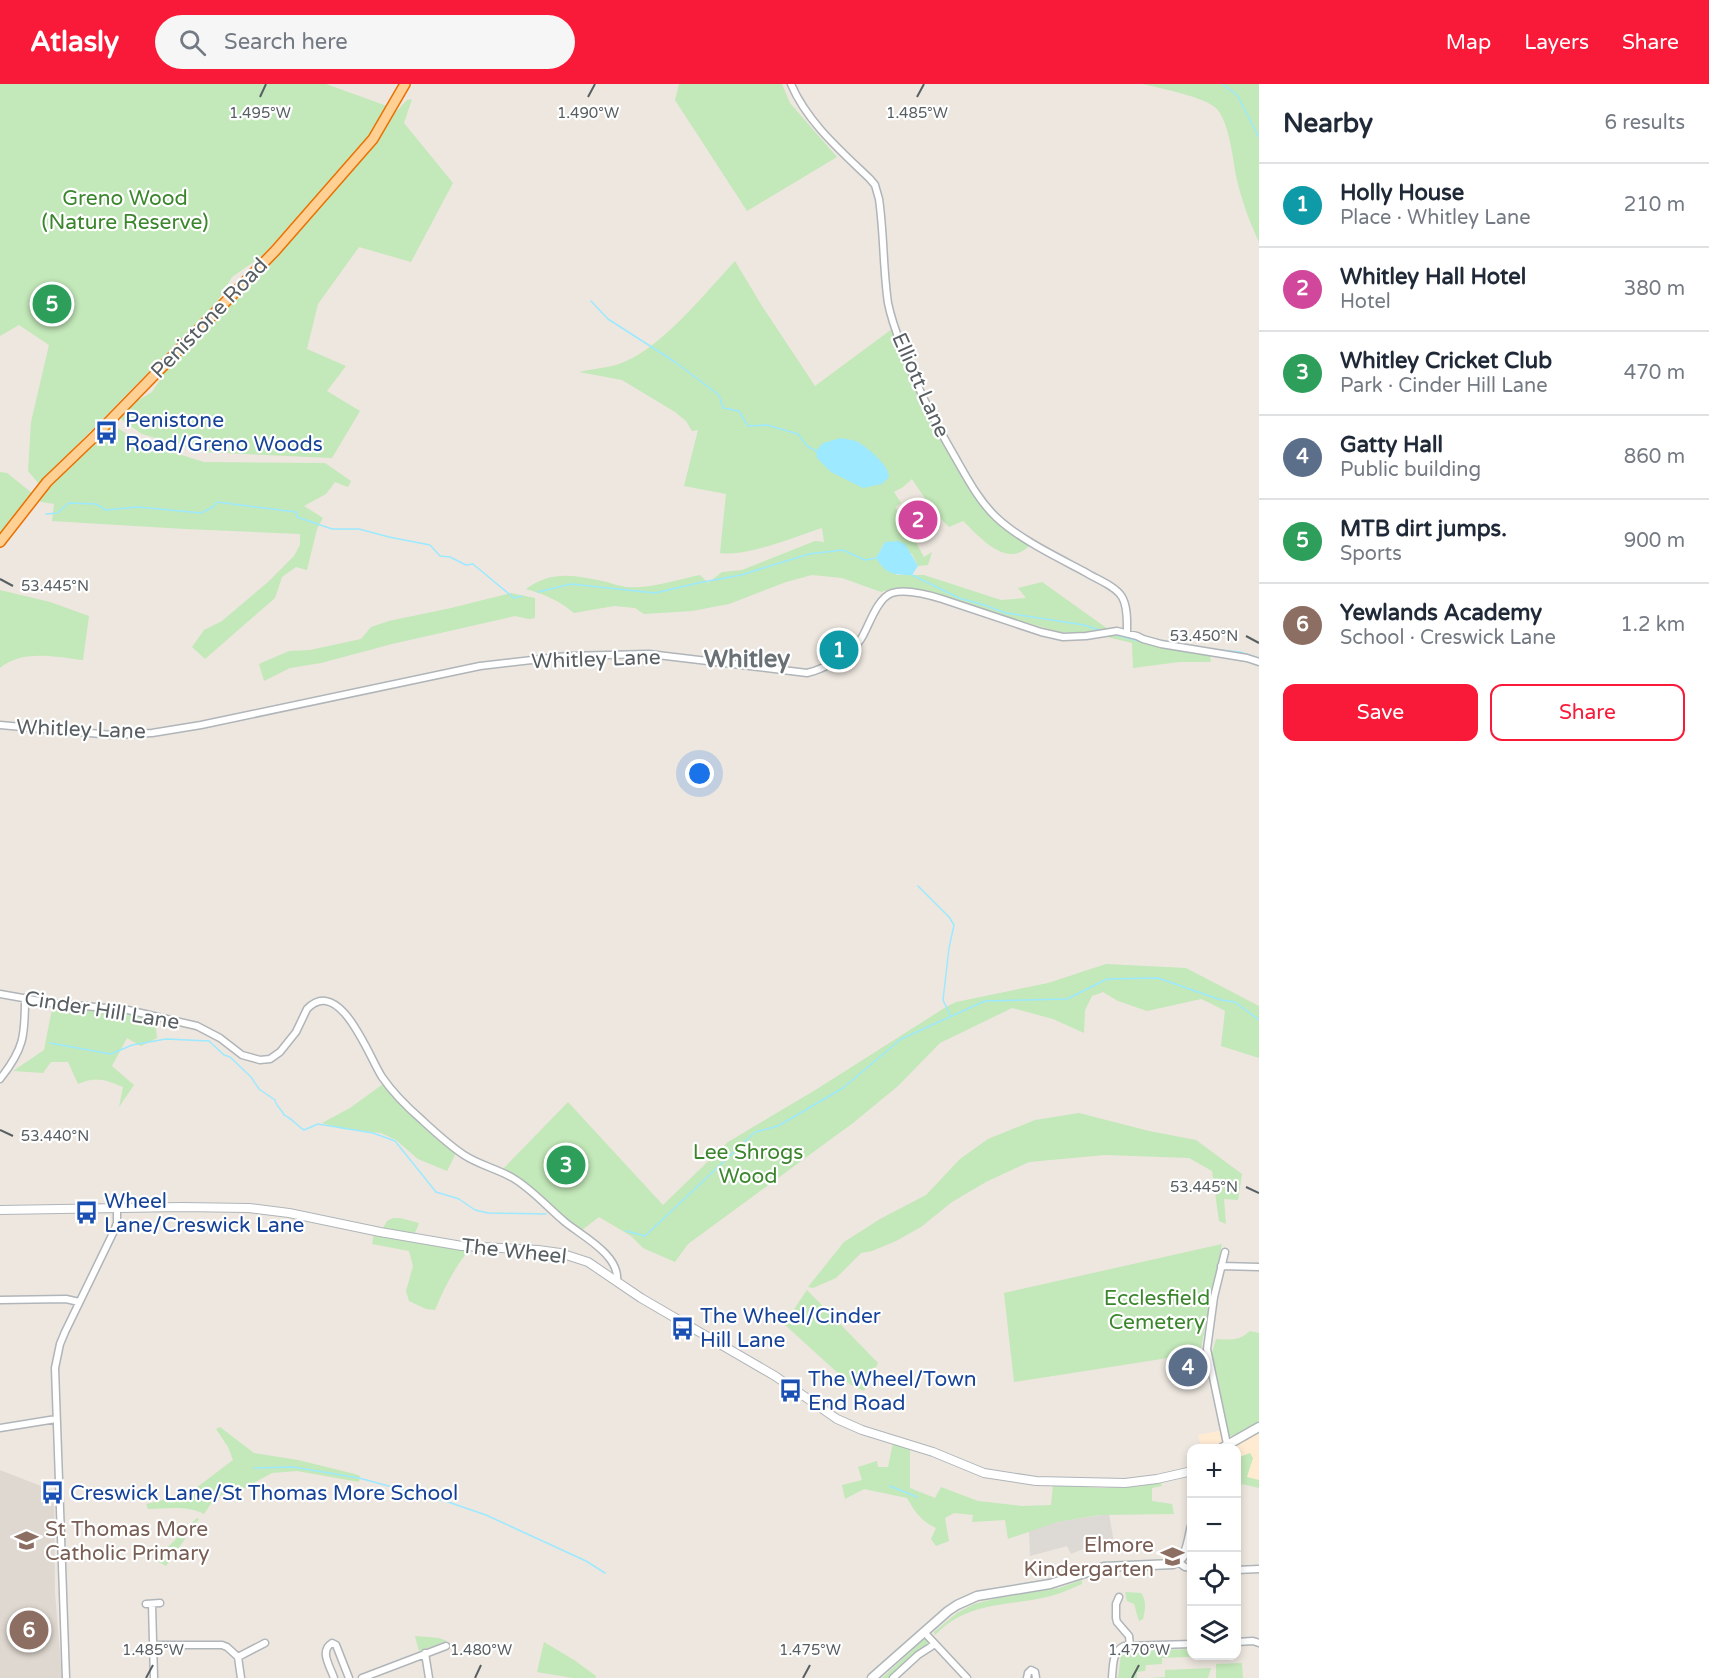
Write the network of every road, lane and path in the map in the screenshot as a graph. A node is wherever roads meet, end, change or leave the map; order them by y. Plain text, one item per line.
1 (405, 84) edge
2 (790, 84) edge
3 (0, 542) edge
4 (1127, 633) junction
5 (1259, 662) edge
6 (0, 725) edge
7 (0, 994) edge
8 (25, 998) junction
9 (0, 1079) edge
10 (117, 1208) junction
11 (0, 1210) edge
12 (1225, 1252) dead end
13 (1221, 1266) junction
14 (1259, 1266) edge
15 (617, 1281) junction
16 (0, 1300) edge
17 (79, 1302) junction
18 (56, 1419) junction
19 (1259, 1426) edge
20 (0, 1428) edge
21 (1224, 1444) edge
22 (1230, 1444) edge
23 (1187, 1472) edge
24 (1187, 1543) edge
25 (1178, 1562) junction
26 (1187, 1567) edge
27 (1259, 1569) edge
28 (1241, 1570) edge
29 (1119, 1597) dead end
30 (152, 1604) dead end
31 (924, 1632) junction
32 (1241, 1642) edge
33 (266, 1643) dead end
34 (1259, 1643) edge
35 (935, 1644) junction
36 (1187, 1644) edge
37 (153, 1645) junction
38 (446, 1646) dead end
39 (1130, 1646) junction
40 (425, 1653) junction
41 (238, 1657) junction
42 (66, 1678) edge
43 (154, 1678) edge
44 (241, 1678) edge
45 (334, 1678) edge
46 (349, 1678) edge
47 (365, 1678) edge
48 (429, 1678) edge
49 (872, 1678) edge
50 (893, 1678) edge
51 (967, 1678) edge
52 (1027, 1678) edge
53 (1035, 1678) edge
54 (1112, 1678) edge

1 - 3 highway, Penistone Road
2 - 4 street, Elliott Lane
4 - 5 street, Whitley Lane
4 - 6 street, Whitley Lane
7 - 8 street, Cinder Hill Lane
8 - 9 street
8 - 15 street, Cinder Hill Lane
10 - 11 street, The Wheel
10 - 15 street, The Wheel
10 - 17 street
12 - 13 street
13 - 14 street
13 - 21 street
15 - 23 street, The Wheel
16 - 17 street
17 - 18 street
18 - 20 street
18 - 42 street
19 - 22 main road
24 - 25 main road
25 - 26 street
25 - 31 main road
27 - 28 street
29 - 39 street
30 - 37 street
31 - 35 street
31 - 49 main road
32 - 34 street
33 - 41 street
35 - 50 street
35 - 51 street
36 - 39 street
37 - 41 street
37 - 43 street
38 - 40 street
39 - 54 street
40 - 47 street
40 - 48 street
41 - 44 street
45 - 46 street
52 - 53 street

